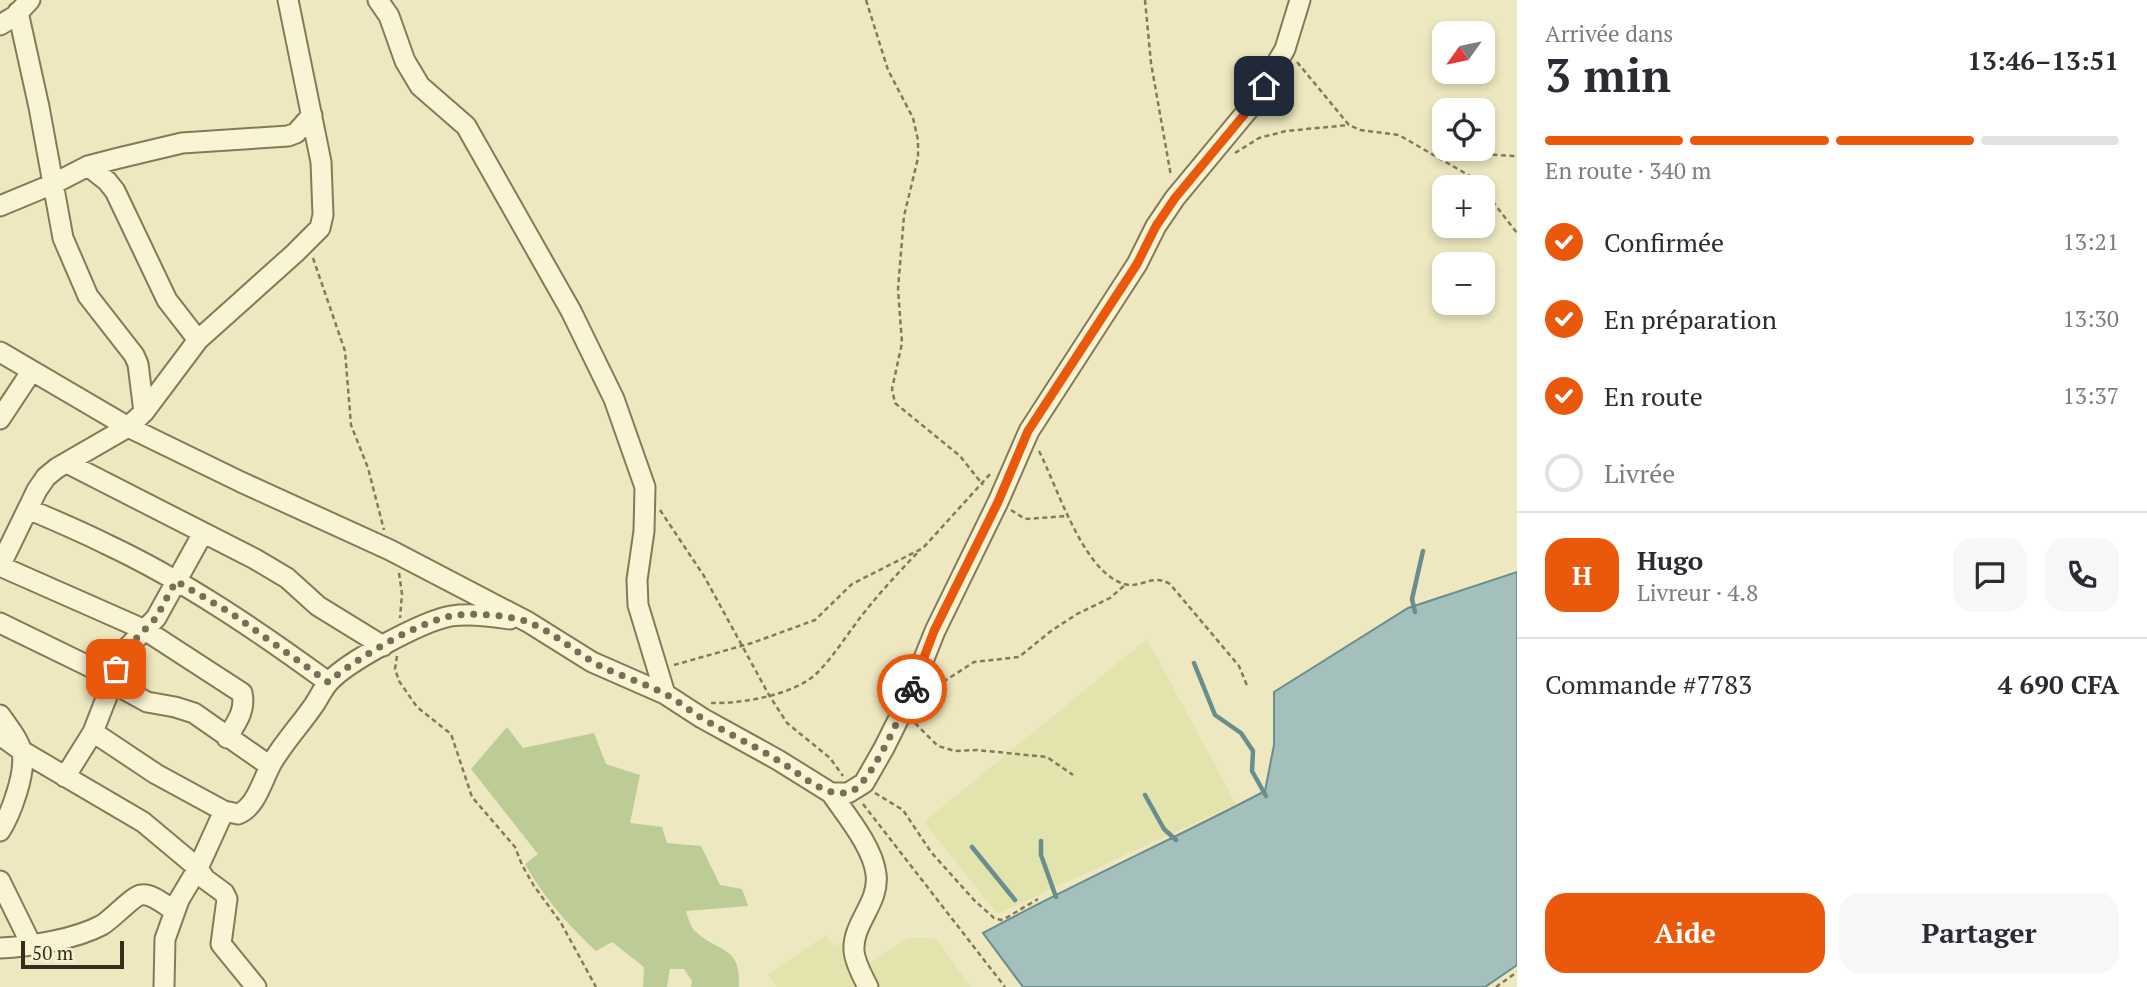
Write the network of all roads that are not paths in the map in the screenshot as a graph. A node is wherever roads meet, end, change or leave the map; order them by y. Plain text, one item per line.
1 (288, 0) edge
2 (378, 0) edge
3 (1300, 0) edge
4 (24, 6) edge
5 (0, 25) edge
6 (312, 114) junction
7 (88, 166) junction
8 (53, 184) junction
9 (0, 206) edge
10 (198, 340) junction
11 (0, 352) edge
12 (31, 372) junction
13 (144, 412) junction
14 (0, 419) edge
15 (128, 427) junction
16 (67, 463) junction
17 (28, 509) junction
18 (203, 533) junction
19 (0, 566) edge
20 (176, 581) junction
21 (528, 622) junction
22 (0, 623) edge
23 (145, 630) junction
24 (391, 642) junction
25 (113, 678) junction
26 (328, 682) junction
27 (665, 694) junction
28 (0, 715) edge
29 (93, 732) junction
30 (0, 735) edge
31 (227, 738) junction
32 (22, 751) junction
33 (270, 766) junction
34 (65, 777) junction
35 (831, 793) junction
36 (224, 811) junction
37 (0, 831) edge
38 (198, 868) junction
39 (0, 881) edge
40 (175, 912) junction
41 (31, 944) junction
42 (0, 948) edge
43 (164, 987) edge
44 (256, 987) edge
45 (868, 987) edge

1 - 6 street
2 - 27 street
3 - 35 street
4 - 5 street
4 - 8 street
6 - 7 street
6 - 10 street
7 - 8 street
7 - 10 street
8 - 9 street
8 - 13 street
10 - 13 street
11 - 12 street
12 - 14 street
12 - 15 street
13 - 15 street
15 - 16 street
15 - 21 street
16 - 17 street
16 - 18 street
17 - 19 street
17 - 20 street
18 - 20 street
18 - 24 street
19 - 23 street
20 - 23 street
20 - 26 street
21 - 24 street
21 - 27 street
22 - 25 street
23 - 25 street
23 - 31 street
24 - 26 street
25 - 29 street
25 - 31 street
26 - 33 street
27 - 35 street
28 - 32 street
29 - 34 street
29 - 36 street
30 - 32 street
31 - 33 street
32 - 34 street
32 - 37 street
33 - 36 street
34 - 38 street
35 - 45 street
36 - 38 street
38 - 40 street
38 - 44 street
39 - 41 street
40 - 41 street
40 - 43 street
41 - 42 street

